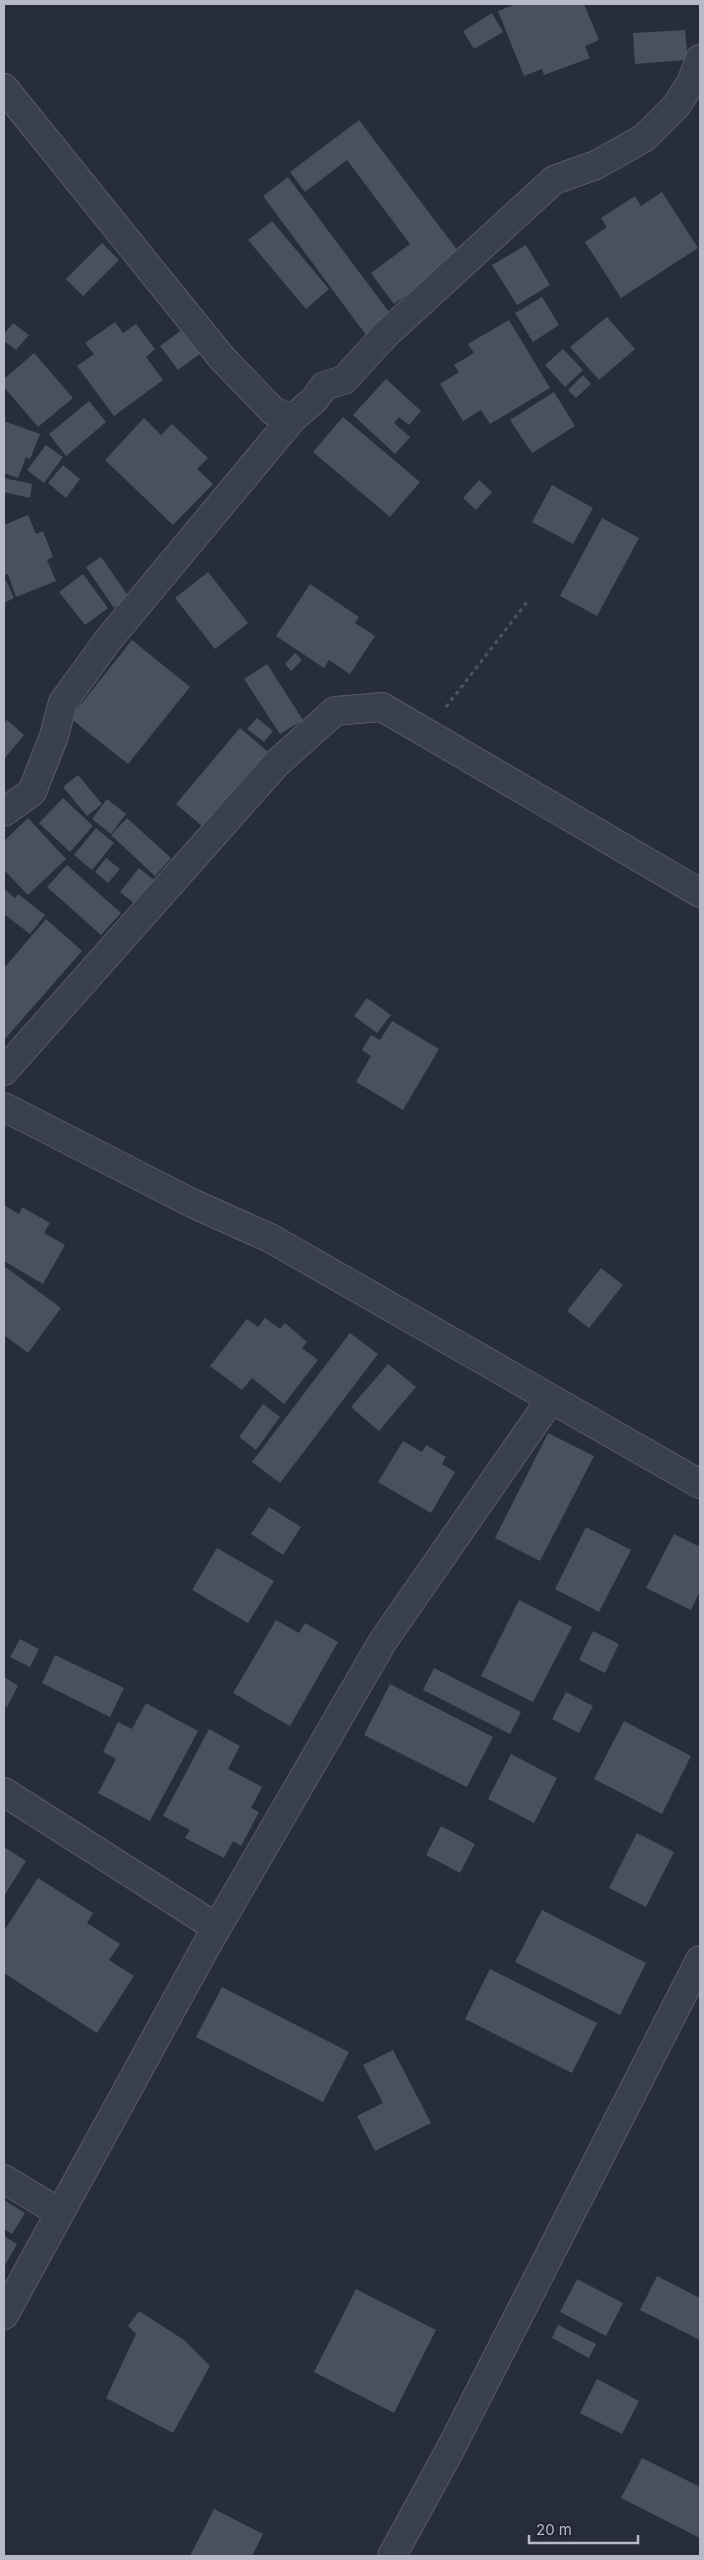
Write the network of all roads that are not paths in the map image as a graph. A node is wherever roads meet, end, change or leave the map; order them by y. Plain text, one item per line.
1 (700, 59) edge
2 (4, 88) edge
3 (292, 419) junction
4 (4, 812) edge
5 (700, 893) edge
6 (4, 1071) edge
7 (4, 1107) edge
8 (551, 1399) junction
9 (700, 1484) edge
10 (4, 1792) edge
11 (217, 1928) junction
12 (700, 1960) edge
13 (4, 2179) edge
14 (60, 2213) junction
15 (4, 2315) edge
16 (392, 2556) edge

1 - 3 street
2 - 3 street
3 - 4 street
5 - 6 street
7 - 8 street
8 - 9 street
8 - 11 street
10 - 11 street
11 - 14 street
12 - 16 street
13 - 14 street
14 - 15 street

